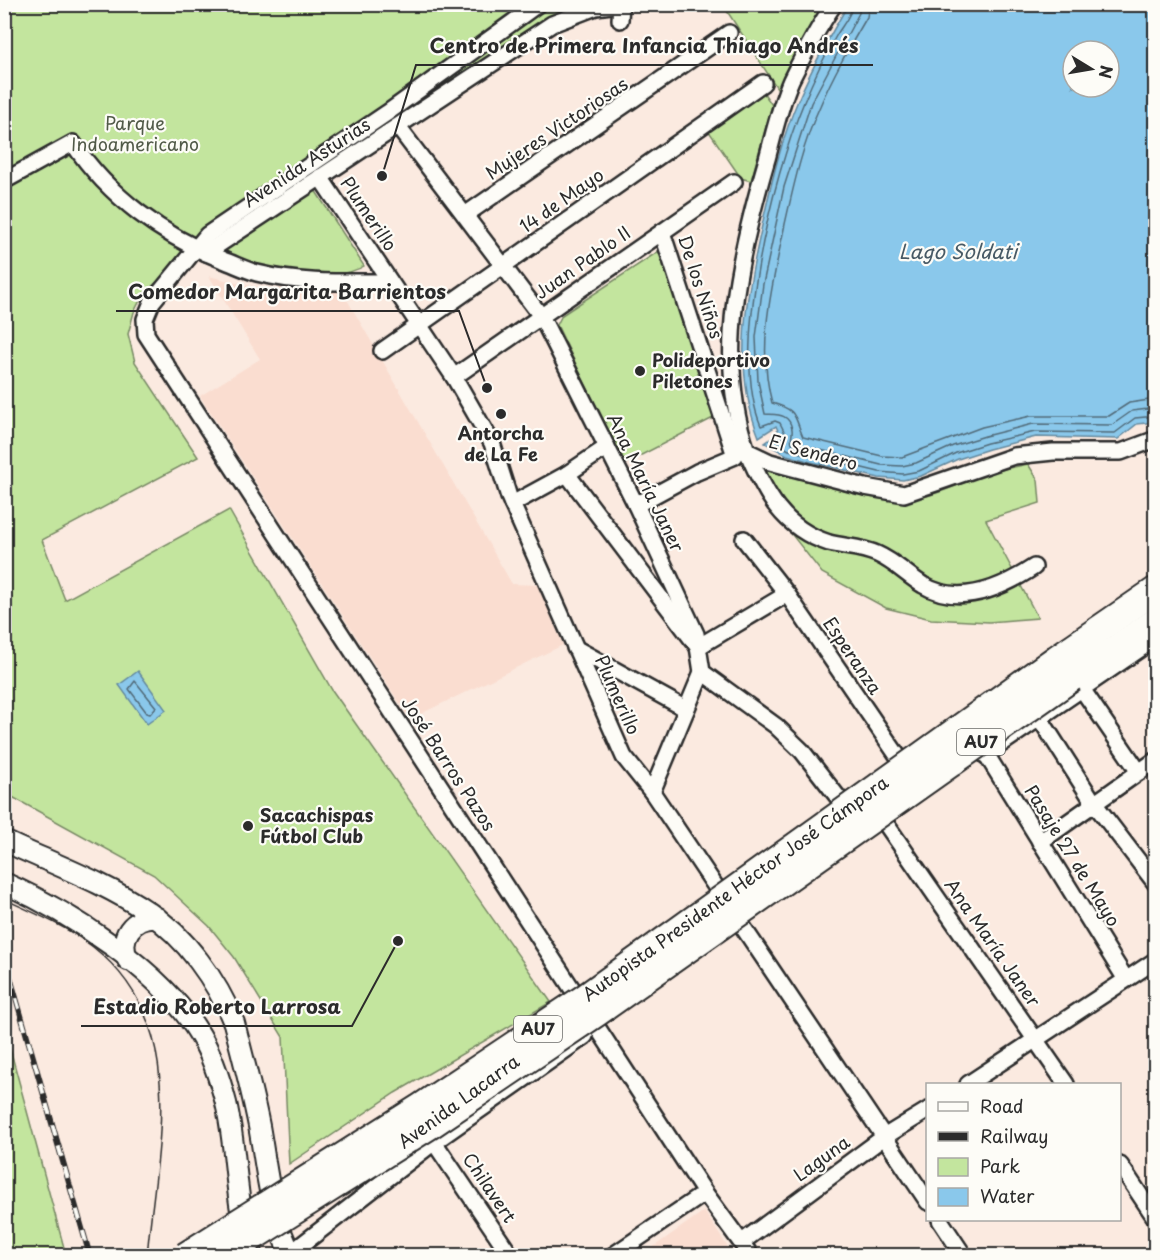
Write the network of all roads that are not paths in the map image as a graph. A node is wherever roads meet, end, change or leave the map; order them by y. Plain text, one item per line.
1 (538, 4) edge
2 (834, 4) edge
3 (620, 10) edge
4 (729, 33) dead end
5 (763, 83) dead end
6 (398, 127) junction
7 (320, 177) junction
8 (4, 181) edge
9 (734, 182) dead end
10 (465, 215) junction
11 (662, 232) junction
12 (201, 251) junction
13 (504, 267) junction
14 (390, 282) junction
15 (163, 287) joint
16 (541, 316) junction
17 (419, 325) junction
18 (382, 351) dead end
19 (454, 377) junction
20 (1152, 441) edge
21 (607, 447) junction
22 (741, 453) junction
23 (567, 474) junction
24 (512, 504) junction
25 (636, 505) junction
26 (744, 539) dead end
27 (1034, 567) dead end
28 (1155, 590) edge
29 (787, 594) junction
30 (1155, 621) edge
31 (1155, 638) edge
32 (698, 647) junction
33 (575, 648) junction
34 (702, 672) junction
35 (1077, 684) junction
36 (686, 709) junction
37 (1039, 717) junction
38 (986, 754) junction
39 (1155, 759) edge
40 (1139, 772) junction
41 (652, 792) junction
42 (926, 796) junction
43 (1094, 803) junction
44 (886, 824) junction
45 (868, 837) junction
46 (4, 841) edge
47 (1040, 842) junction
48 (1155, 884) edge
49 (10, 886) edge
50 (157, 918) junction
51 (742, 924) junction
52 (128, 960) junction
53 (1155, 960) edge
54 (1125, 978) junction
55 (598, 1027) junction
56 (1037, 1041) junction
57 (970, 1083) edge
58 (1065, 1083) edge
59 (926, 1111) edge
60 (884, 1137) junction
61 (434, 1142) junction
62 (1121, 1168) edge
63 (705, 1193) junction
64 (926, 1200) edge
65 (1155, 1219) edge
66 (941, 1221) edge
67 (245, 1226) junction
68 (742, 1242) junction
69 (292, 1254) edge
70 (185, 1256) edge
71 (223, 1256) edge
72 (231, 1256) edge
73 (253, 1256) edge
74 (511, 1256) edge
75 (612, 1256) edge
76 (751, 1256) edge
77 (964, 1256) edge

1 - 12 street, Avenida Asturias
2 - 22 street, El Sendero
3 - 6 street, Avenida Asturias
4 - 10 street, Mujeres Victoriosas
5 - 13 street, 14 de Mayo
6 - 7 street, Avenida Asturias
6 - 10 street, Ana María Janer
7 - 12 street, Avenida Asturias
7 - 14 street, Plumerillo
8 - 12 street
9 - 11 street, Juan Pablo II
10 - 13 street, Ana María Janer
11 - 16 street, Juan Pablo II
11 - 22 street, De los Niños
12 - 14 street
12 - 15 street, Avenida Asturias
13 - 16 street, Ana María Janer
13 - 17 street, 14 de Mayo
14 - 17 street, Plumerillo
15 - 55 street, José Barros Pazos
16 - 19 street, Juan Pablo II
16 - 21 street, Ana María Janer
17 - 18 street, 14 de Mayo
17 - 19 street, Plumerillo
19 - 24 street, Plumerillo
20 - 22 street, El Sendero
21 - 23 street
21 - 25 street, Ana María Janer
22 - 25 street
22 - 27 street
23 - 24 street
23 - 32 street
24 - 33 street, Plumerillo
25 - 32 street, Ana María Janer
26 - 29 street, Esperanza
28 - 70 highway, Autopista Presidente Héctor José Cámpora / AU7, bridge
29 - 32 street
29 - 42 street, Esperanza
30 - 35 highway, Autopista Presidente Héctor José Cámpora / AU7
31 - 35 street, Avenida Lacarra
32 - 34 street, Ana María Janer
33 - 36 street
33 - 41 street, Plumerillo
34 - 36 street
34 - 45 street
35 - 37 street, Avenida Lacarra
35 - 40 street
35 - 71 highway, Autopista Presidente Héctor José Cámpora / AU7, bridge
36 - 41 street
37 - 38 street, Avenida Lacarra
37 - 43 street
38 - 42 street, Avenida Lacarra
38 - 47 street, Pasaje 27 de Mayo
39 - 40 street
40 - 43 street
41 - 51 street, Plumerillo
42 - 44 street, Avenida Lacarra
43 - 47 street
43 - 48 street
44 - 45 street, Avenida Lacarra
44 - 56 street, Ana María Janer
45 - 51 street, Avenida Lacarra
46 - 50 main road
47 - 54 street, Pasaje 27 de Mayo
49 - 52 main road
50 - 52 main road
50 - 69 main road
51 - 55 street, Avenida Lacarra
51 - 60 street, Plumerillo
52 - 67 main road
53 - 54 street
54 - 56 street
55 - 61 street, Avenida Lacarra
55 - 63 street, José Barros Pazos
56 - 57 street
56 - 58 street, Ana María Janer
59 - 60 street, Laguna
60 - 64 street, Plumerillo
60 - 68 street, Laguna
61 - 69 street, Avenida Lacarra
61 - 74 street, Chilavert
62 - 65 street
63 - 68 street, José Barros Pazos
63 - 75 street
66 - 77 street
67 - 72 main road
67 - 73 main road
68 - 76 street, José Barros Pazos

